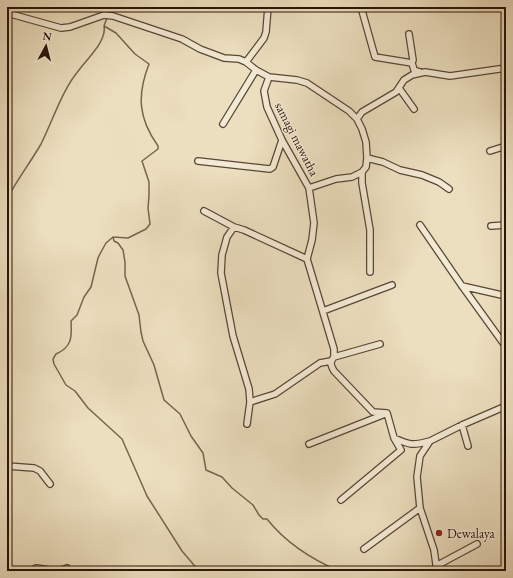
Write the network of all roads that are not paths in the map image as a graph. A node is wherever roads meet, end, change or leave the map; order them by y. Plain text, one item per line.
1 (268, 7) edge
2 (362, 7) edge
3 (7, 13) edge
4 (409, 34) dead end
5 (246, 62) junction
6 (412, 63) junction
7 (506, 68) edge
8 (256, 70) junction
9 (421, 72) junction
10 (269, 77) junction
11 (399, 88) junction
12 (414, 109) dead end
13 (357, 119) junction
14 (223, 124) dead end
15 (282, 140) junction
16 (506, 146) edge
17 (490, 151) dead end
18 (367, 158) junction
19 (198, 161) dead end
20 (362, 172) junction
21 (309, 188) junction
22 (449, 189) dead end
23 (204, 211) dead end
24 (420, 225) dead end
25 (506, 225) edge
26 (490, 226) dead end
27 (234, 227) junction
28 (307, 259) junction
29 (370, 272) dead end
30 (392, 286) dead end
31 (462, 286) junction
32 (506, 296) edge
33 (323, 311) junction
34 (380, 344) dead end
35 (506, 347) edge
36 (332, 359) junction
37 (250, 402) junction
38 (506, 406) edge
39 (387, 413) junction
40 (247, 424) dead end
41 (462, 425) junction
42 (394, 438) junction
43 (430, 441) junction
44 (309, 444) dead end
45 (468, 446) dead end
46 (7, 466) edge
47 (50, 484) dead end
48 (341, 500) dead end
49 (420, 508) junction
50 (477, 544) dead end
51 (364, 549) dead end
52 (67, 568) dead end
53 (436, 568) edge
54 (31, 571) edge
55 (58, 571) edge

1 - 5 street
2 - 6 street
3 - 5 street
4 - 6 street
5 - 8 street
6 - 9 street
7 - 9 street
8 - 10 street
8 - 14 street
9 - 11 street
10 - 13 street
10 - 15 street, samagi mawatha
11 - 12 street
11 - 13 street
13 - 18 street
15 - 19 street
15 - 21 street, samagi mawatha
16 - 17 street
18 - 20 street
18 - 22 street
20 - 21 street
20 - 29 street
21 - 28 street, samagi mawatha
23 - 27 street
24 - 31 street
25 - 26 street
27 - 28 street
27 - 37 street
28 - 33 street
30 - 33 street
31 - 32 street
31 - 35 street
33 - 36 street
34 - 36 street
36 - 37 street
36 - 39 street
37 - 40 street
38 - 41 street
39 - 42 street
39 - 44 street
41 - 43 street
41 - 45 street
42 - 43 street
42 - 48 street
43 - 49 street
46 - 47 street
49 - 51 street
49 - 53 street
50 - 53 street
52 - 55 street
54 - 55 street

